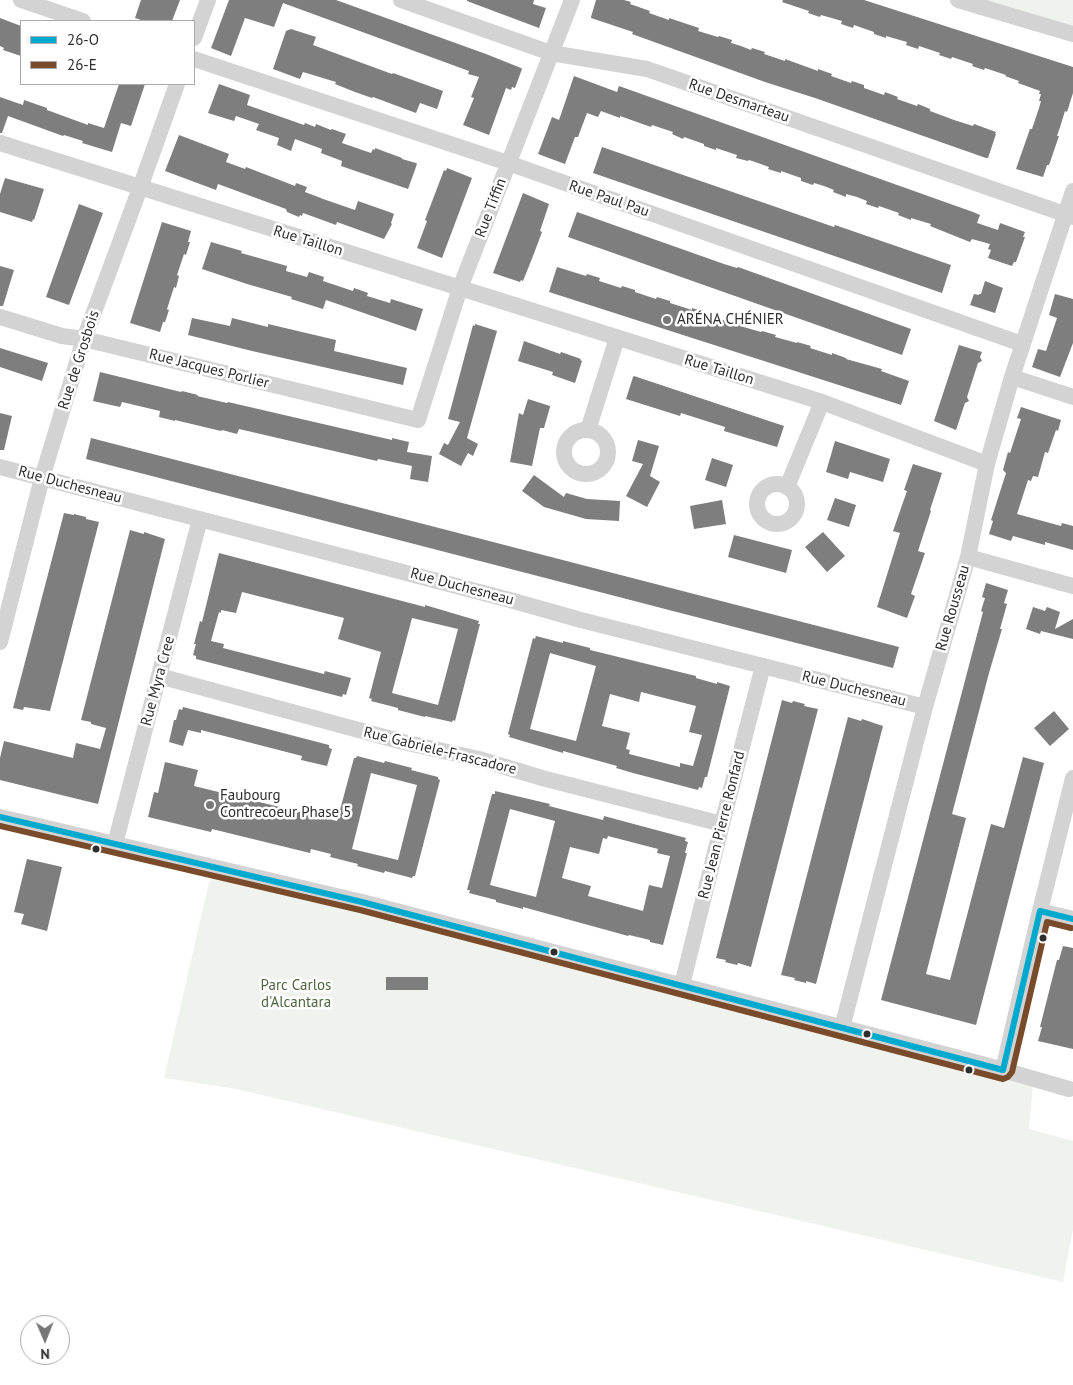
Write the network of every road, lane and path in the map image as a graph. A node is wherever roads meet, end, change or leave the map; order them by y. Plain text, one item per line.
1 (21, 0) edge
2 (208, 0) edge
3 (401, 0) edge
4 (572, 0) edge
5 (958, 0) edge
6 (80, 20) edge
7 (1073, 34) edge
8 (195, 35) edge
9 (551, 53) junction
10 (195, 59) edge
11 (177, 85) edge
12 (0, 143) edge
13 (508, 163) junction
14 (140, 188) junction
15 (1073, 191) edge
16 (1069, 215) edge
17 (460, 288) junction
18 (0, 317) edge
19 (617, 338) junction
20 (84, 339) junction
21 (1022, 344) junction
22 (1012, 377) junction
23 (1073, 397) edge
24 (822, 402) junction
25 (418, 420) joint
26 (588, 430) dead end
27 (987, 464) junction
28 (0, 467) edge
29 (42, 478) junction
30 (787, 487) dead end
31 (200, 519) junction
32 (968, 557) junction
33 (1073, 586) edge
34 (0, 642) edge
35 (763, 666) junction
36 (159, 676) junction
37 (924, 707) junction
38 (1073, 778) edge
39 (0, 816) edge
40 (722, 824) junction
41 (115, 844) junction
42 (1040, 911) junction
43 (1073, 919) edge
44 (682, 986) junction
45 (842, 1028) junction
46 (1003, 1070) junction
47 (1069, 1089) dead end

1 - 6 street
2 - 8 street
3 - 9 street, Rue Desmarteau
4 - 9 street, Rue Tiffin
5 - 7 street
9 - 13 street, Rue Tiffin
9 - 16 street, Rue Desmarteau
10 - 13 street, Rue Paul Pau
11 - 14 street, Rue de Grosbois
12 - 14 street, Rue Taillon
13 - 17 street, Rue Tiffin
13 - 21 street, Rue Paul Pau
14 - 17 street, Rue Taillon
14 - 20 street, Rue de Grosbois
15 - 16 street, Rue Rousseau
16 - 21 street, Rue Rousseau
17 - 19 street, Rue Taillon
17 - 25 street, Rue Tiffin
18 - 20 street, Rue Jacques Porlier
19 - 24 street, Rue Taillon
19 - 26 street
20 - 25 street, Rue Jacques Porlier
20 - 29 street, Rue de Grosbois
21 - 22 street, Rue Rousseau
22 - 23 street
22 - 27 street, Rue Rousseau
24 - 27 street, Rue Taillon
24 - 30 street
27 - 32 street, Rue Rousseau
28 - 29 street, Rue Duchesneau
29 - 31 street, Rue Duchesneau
29 - 34 street, Rue de Grosbois
31 - 35 street, Rue Duchesneau
31 - 36 street, Rue Myra Cree
32 - 33 street
32 - 37 street, Rue Rousseau
35 - 37 street, Rue Duchesneau
35 - 40 street, Rue Jean Pierre Ronfard
36 - 40 street, Rue Gabriele-Frascadore
36 - 41 street, Rue Myra Cree
37 - 45 street, Rue Rousseau
38 - 42 street
39 - 41 street
40 - 44 street, Rue Jean Pierre Ronfard
41 - 44 street
42 - 43 street
42 - 46 street
44 - 45 street
45 - 46 street
46 - 47 street

